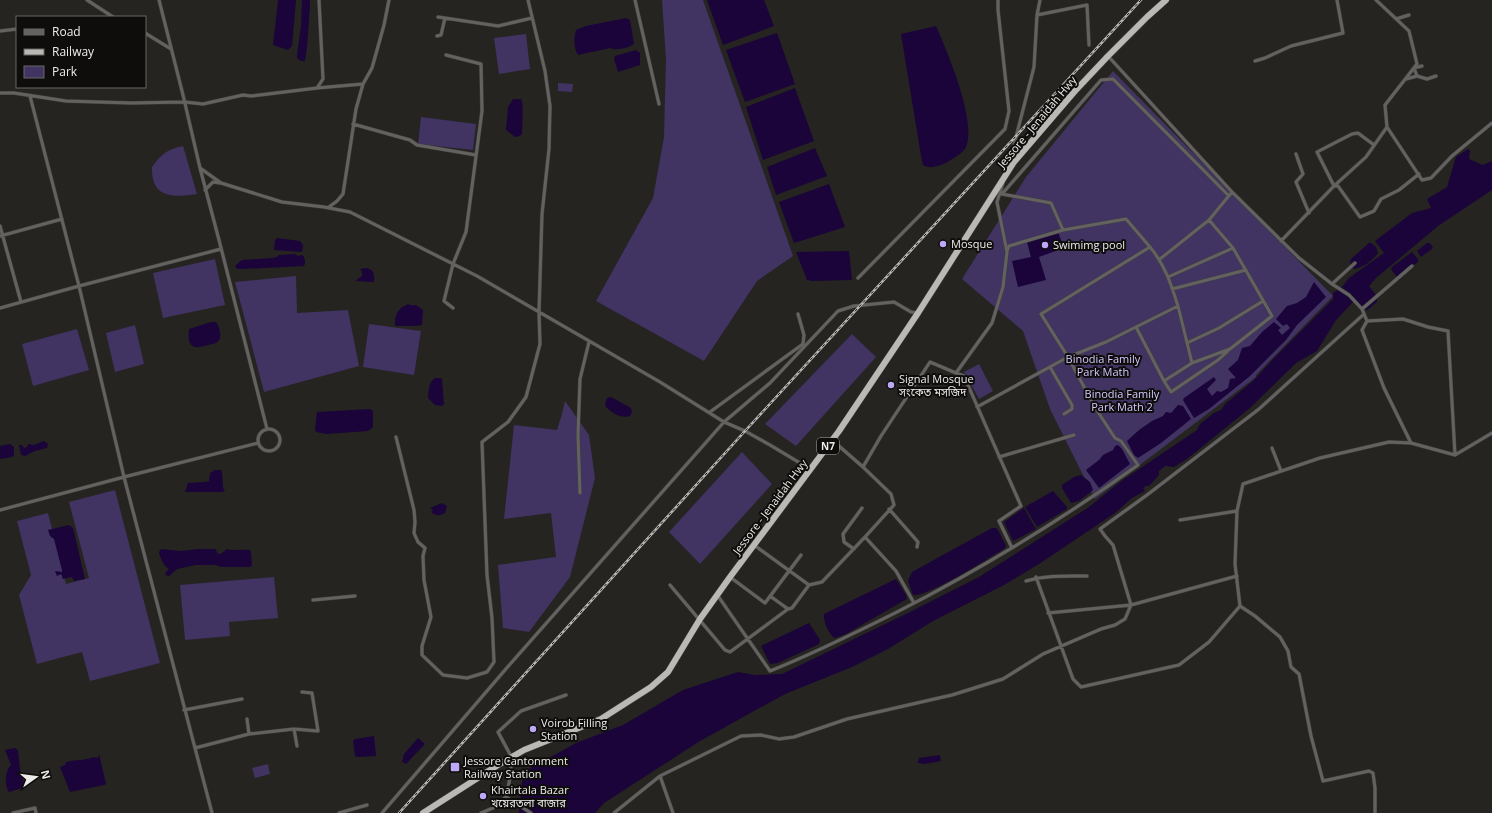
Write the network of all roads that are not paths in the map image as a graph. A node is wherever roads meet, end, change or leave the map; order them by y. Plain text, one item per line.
1 (87, 0) edge
2 (158, 0) edge
3 (319, 0) edge
4 (388, 0) edge
5 (528, 0) edge
6 (635, 0) edge
7 (998, 0) edge
8 (1040, 0) edge
9 (1087, 0) edge
10 (1166, 0) edge
11 (1337, 0) edge
12 (1376, 0) edge
13 (1087, 5) junction
14 (1409, 14) dead end
15 (1037, 15) junction
16 (111, 16) edge
17 (438, 17) dead end
18 (445, 18) junction
19 (532, 18) junction
20 (1396, 19) junction
21 (16, 29) edge
22 (0, 30) edge
23 (146, 34) edge
24 (437, 36) dead end
25 (1089, 45) dead end
26 (171, 49) junction
27 (446, 55) dead end
28 (1108, 56) junction
29 (1255, 61) dead end
30 (1422, 66) dead end
31 (1414, 68) junction
32 (1417, 76) junction
33 (1436, 76) dead end
34 (1406, 79) junction
35 (363, 84) junction
36 (317, 88) junction
37 (0, 93) edge
38 (30, 96) junction
39 (185, 102) junction
40 (659, 104) dead end
41 (1492, 123) edge
42 (353, 124) junction
43 (1387, 127) junction
44 (1374, 145) junction
45 (1296, 154) dead end
46 (476, 155) junction
47 (200, 168) junction
48 (1007, 172) junction
49 (1419, 174) junction
50 (221, 183) junction
51 (1334, 186) junction
52 (205, 190) junction
53 (1232, 192) junction
54 (1229, 196) junction
55 (329, 207) junction
56 (1309, 213) junction
57 (62, 219) junction
58 (1209, 220) junction
59 (0, 226) edge
60 (1064, 230) junction
61 (1, 236) edge
62 (1281, 242) junction
63 (1150, 247) junction
64 (1233, 248) junction
65 (221, 249) junction
66 (1007, 252) junction
67 (1160, 259) junction
68 (1355, 263) dead end
69 (453, 264) junction
70 (1412, 266) dead end
71 (1246, 270) junction
72 (858, 278) dead end
73 (1168, 278) junction
74 (1332, 284) junction
75 (79, 286) junction
76 (1172, 289) junction
77 (1263, 300) junction
78 (21, 302) junction
79 (1178, 306) junction
80 (0, 308) edge
81 (453, 308) dead end
82 (1362, 309) junction
83 (540, 312) junction
84 (918, 313) junction
85 (798, 314) dead end
86 (1364, 314) junction
87 (1368, 321) junction
88 (1136, 327) junction
89 (589, 342) junction
90 (1187, 343) junction
91 (1230, 349) junction
92 (1068, 357) junction
93 (1192, 363) junction
94 (1050, 367) junction
95 (956, 373) junction
96 (1164, 381) junction
97 (977, 407) junction
98 (710, 412) junction
99 (1064, 414) dead end
100 (724, 422) junction
101 (266, 429) junction
102 (1492, 433) edge
103 (1074, 435) dead end
104 (396, 437) dead end
105 (832, 440) junction
106 (258, 443) junction
107 (1411, 443) junction
108 (1272, 448) dead end
109 (1455, 455) junction
110 (999, 457) junction
111 (863, 467) junction
112 (810, 469) junction
113 (1280, 471) junction
114 (124, 477) junction
115 (580, 493) dead end
116 (862, 508) dead end
117 (889, 509) junction
118 (0, 510) edge
119 (1237, 511) junction
120 (1180, 520) dead end
121 (865, 537) junction
122 (754, 545) junction
123 (917, 547) dead end
124 (1012, 548) junction
125 (854, 549) junction
126 (801, 555) dead end
127 (789, 571) junction
128 (1087, 576) dead end
129 (1236, 576) junction
130 (730, 577) junction
131 (1036, 578) junction
132 (1026, 581) dead end
133 (670, 585) dead end
134 (809, 585) junction
135 (355, 596) dead end
136 (718, 596) junction
137 (770, 596) junction
138 (313, 600) dead end
139 (914, 603) junction
140 (1131, 605) junction
141 (1240, 606) junction
142 (788, 609) junction
143 (1048, 613) junction
144 (700, 620) junction
145 (748, 639) junction
146 (1062, 646) junction
147 (302, 692) dead end
148 (566, 695) dead end
149 (242, 699) dead end
150 (184, 710) junction
151 (247, 719) dead end
152 (294, 729) junction
153 (249, 734) junction
154 (297, 746) dead end
155 (194, 748) junction
156 (512, 758) junction
157 (660, 776) junction
158 (506, 797) junction
159 (367, 805) dead end
160 (13, 813) edge
161 (36, 813) edge
162 (212, 813) edge
163 (339, 813) edge
164 (382, 813) edge
165 (423, 813) edge
166 (481, 813) edge
167 (531, 813) edge
168 (614, 813) edge
169 (673, 813) edge
170 (1375, 813) edge

1 - 16 street
2 - 26 street
3 - 36 street
4 - 35 street
5 - 19 street
6 - 40 street
7 - 72 street
8 - 15 street
9 - 13 street
10 - 28 highway, Jessore - Jenaidah Hwy / N7
11 - 29 street
12 - 20 street
13 - 15 street
13 - 25 street
14 - 20 street
15 - 48 street
17 - 18 street
18 - 19 street
18 - 24 street
19 - 83 street
20 - 31 street
21 - 22 street
23 - 26 street
26 - 39 street
27 - 46 street
28 - 48 highway, Jessore - Jenaidah Hwy / N7
28 - 53 street
30 - 31 street
31 - 32 street
31 - 34 street
32 - 33 street
32 - 34 street
34 - 43 street
35 - 36 street
35 - 42 street
36 - 39 street
37 - 38 street
38 - 39 street
38 - 57 street
39 - 47 street
41 - 49 street
42 - 46 street
42 - 55 street
43 - 44 street
43 - 49 street
44 - 51 street
44 - 51 street
45 - 56 street
46 - 69 street
47 - 50 street
47 - 52 street
48 - 66 street
48 - 84 highway, Jessore - Jenaidah Hwy / N7
49 - 51 street
50 - 52 street
50 - 55 street
51 - 56 street
52 - 65 street
53 - 54 street
53 - 62 street
54 - 58 street
54 - 60 street
55 - 69 street
56 - 62 street
57 - 61 street
57 - 75 street
58 - 64 street
58 - 67 street
59 - 61 street
60 - 63 street
60 - 66 street
61 - 78 street
62 - 74 street
63 - 67 street
63 - 92 street
64 - 71 street
64 - 73 street
65 - 75 street
65 - 101 street
66 - 95 street
67 - 73 street
68 - 74 street
69 - 81 street
69 - 83 street
70 - 82 street
71 - 76 street
71 - 77 street
73 - 76 street
74 - 82 street
75 - 78 street
75 - 114 street
76 - 79 street
77 - 90 street
77 - 91 street
78 - 80 street
79 - 88 street
79 - 90 street
82 - 86 street
83 - 89 street
83 - 104 street
84 - 100 street
84 - 105 highway, Jessore - Jenaidah Hwy / N7
85 - 98 street
86 - 87 street
86 - 140 street
87 - 107 street
87 - 109 street
88 - 92 street
88 - 96 street
89 - 98 street
89 - 115 street
90 - 93 street
91 - 93 street
91 - 96 street
92 - 94 street
92 - 124 street
93 - 96 street
94 - 97 street
94 - 99 street
95 - 97 street
95 - 111 street
97 - 110 street
98 - 100 street
100 - 112 street
100 - 164 street
101 - 106 street
101 - 106 street
102 - 109 street
103 - 110 street
105 - 111 street
105 - 112 highway, Jessore - Jenaidah Hwy / N7
106 - 114 street
107 - 109 street
107 - 113 street
108 - 113 street
110 - 124 street
111 - 117 street
112 - 122 highway, Jessore - Jenaidah Hwy / N7
113 - 119 street
114 - 118 street
114 - 150 street
116 - 125 street
117 - 121 street
117 - 123 street
119 - 120 street
119 - 129 street
121 - 125 street
121 - 139 street
122 - 127 street
122 - 130 highway, Jessore - Jenaidah Hwy / N7
124 - 139 street
125 - 134 street
126 - 127 street
127 - 134 street
127 - 137 street
128 - 131 street
129 - 140 street
129 - 141 street
130 - 136 highway, Jessore - Jenaidah Hwy / N7
130 - 137 street
131 - 132 street
131 - 143 street
133 - 144 street
134 - 142 street
135 - 138 street
136 - 144 highway, Jessore - Jenaidah Hwy / N7
136 - 145 street
137 - 142 street
139 - 145 street
140 - 143 street
140 - 146 street
141 - 146 street
141 - 170 street
142 - 145 street
143 - 146 street
144 - 145 street
144 - 156 highway, Jessore - Jenaidah Hwy / N7
146 - 157 street
147 - 152 street
148 - 156 street
149 - 150 street
150 - 155 street
151 - 153 street
152 - 153 street
152 - 154 street
153 - 155 street
155 - 162 street
156 - 158 street
156 - 165 highway, Jessore - Jenaidah Hwy / N7
157 - 168 street
157 - 169 street
158 - 166 street
158 - 167 street
159 - 163 street
160 - 161 street

